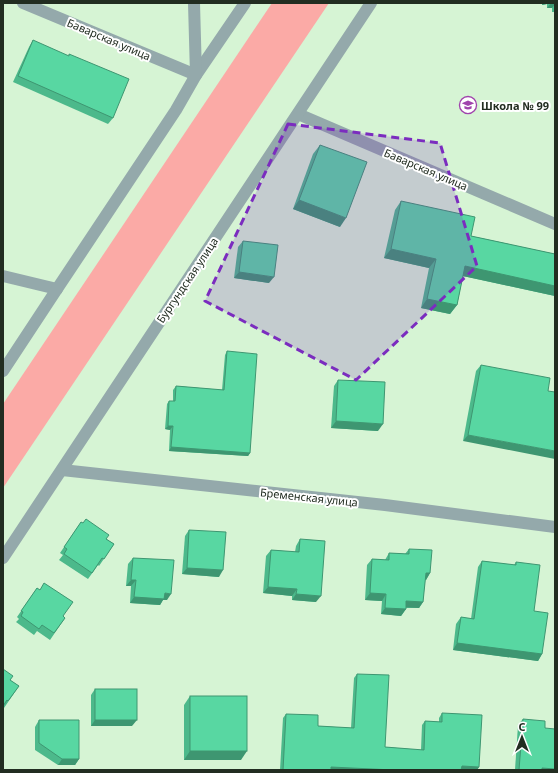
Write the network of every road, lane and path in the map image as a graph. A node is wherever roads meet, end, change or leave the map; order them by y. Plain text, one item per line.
1 (23, 3) edge
2 (194, 3) edge
3 (245, 3) edge
4 (371, 3) edge
5 (196, 75) junction
6 (298, 114) junction
7 (555, 224) edge
8 (3, 276) edge
9 (57, 288) junction
10 (3, 371) edge
11 (62, 470) junction
12 (555, 527) edge
13 (3, 558) edge

1 - 5 street, Баварская улица
2 - 5 street
3 - 5 street
4 - 6 street, Бургундская улица
5 - 9 street
6 - 7 street, Баварская улица
6 - 11 street, Бургундская улица
8 - 9 street
9 - 10 street
11 - 12 street, Бременская улица
11 - 13 street, Бургундская улица

